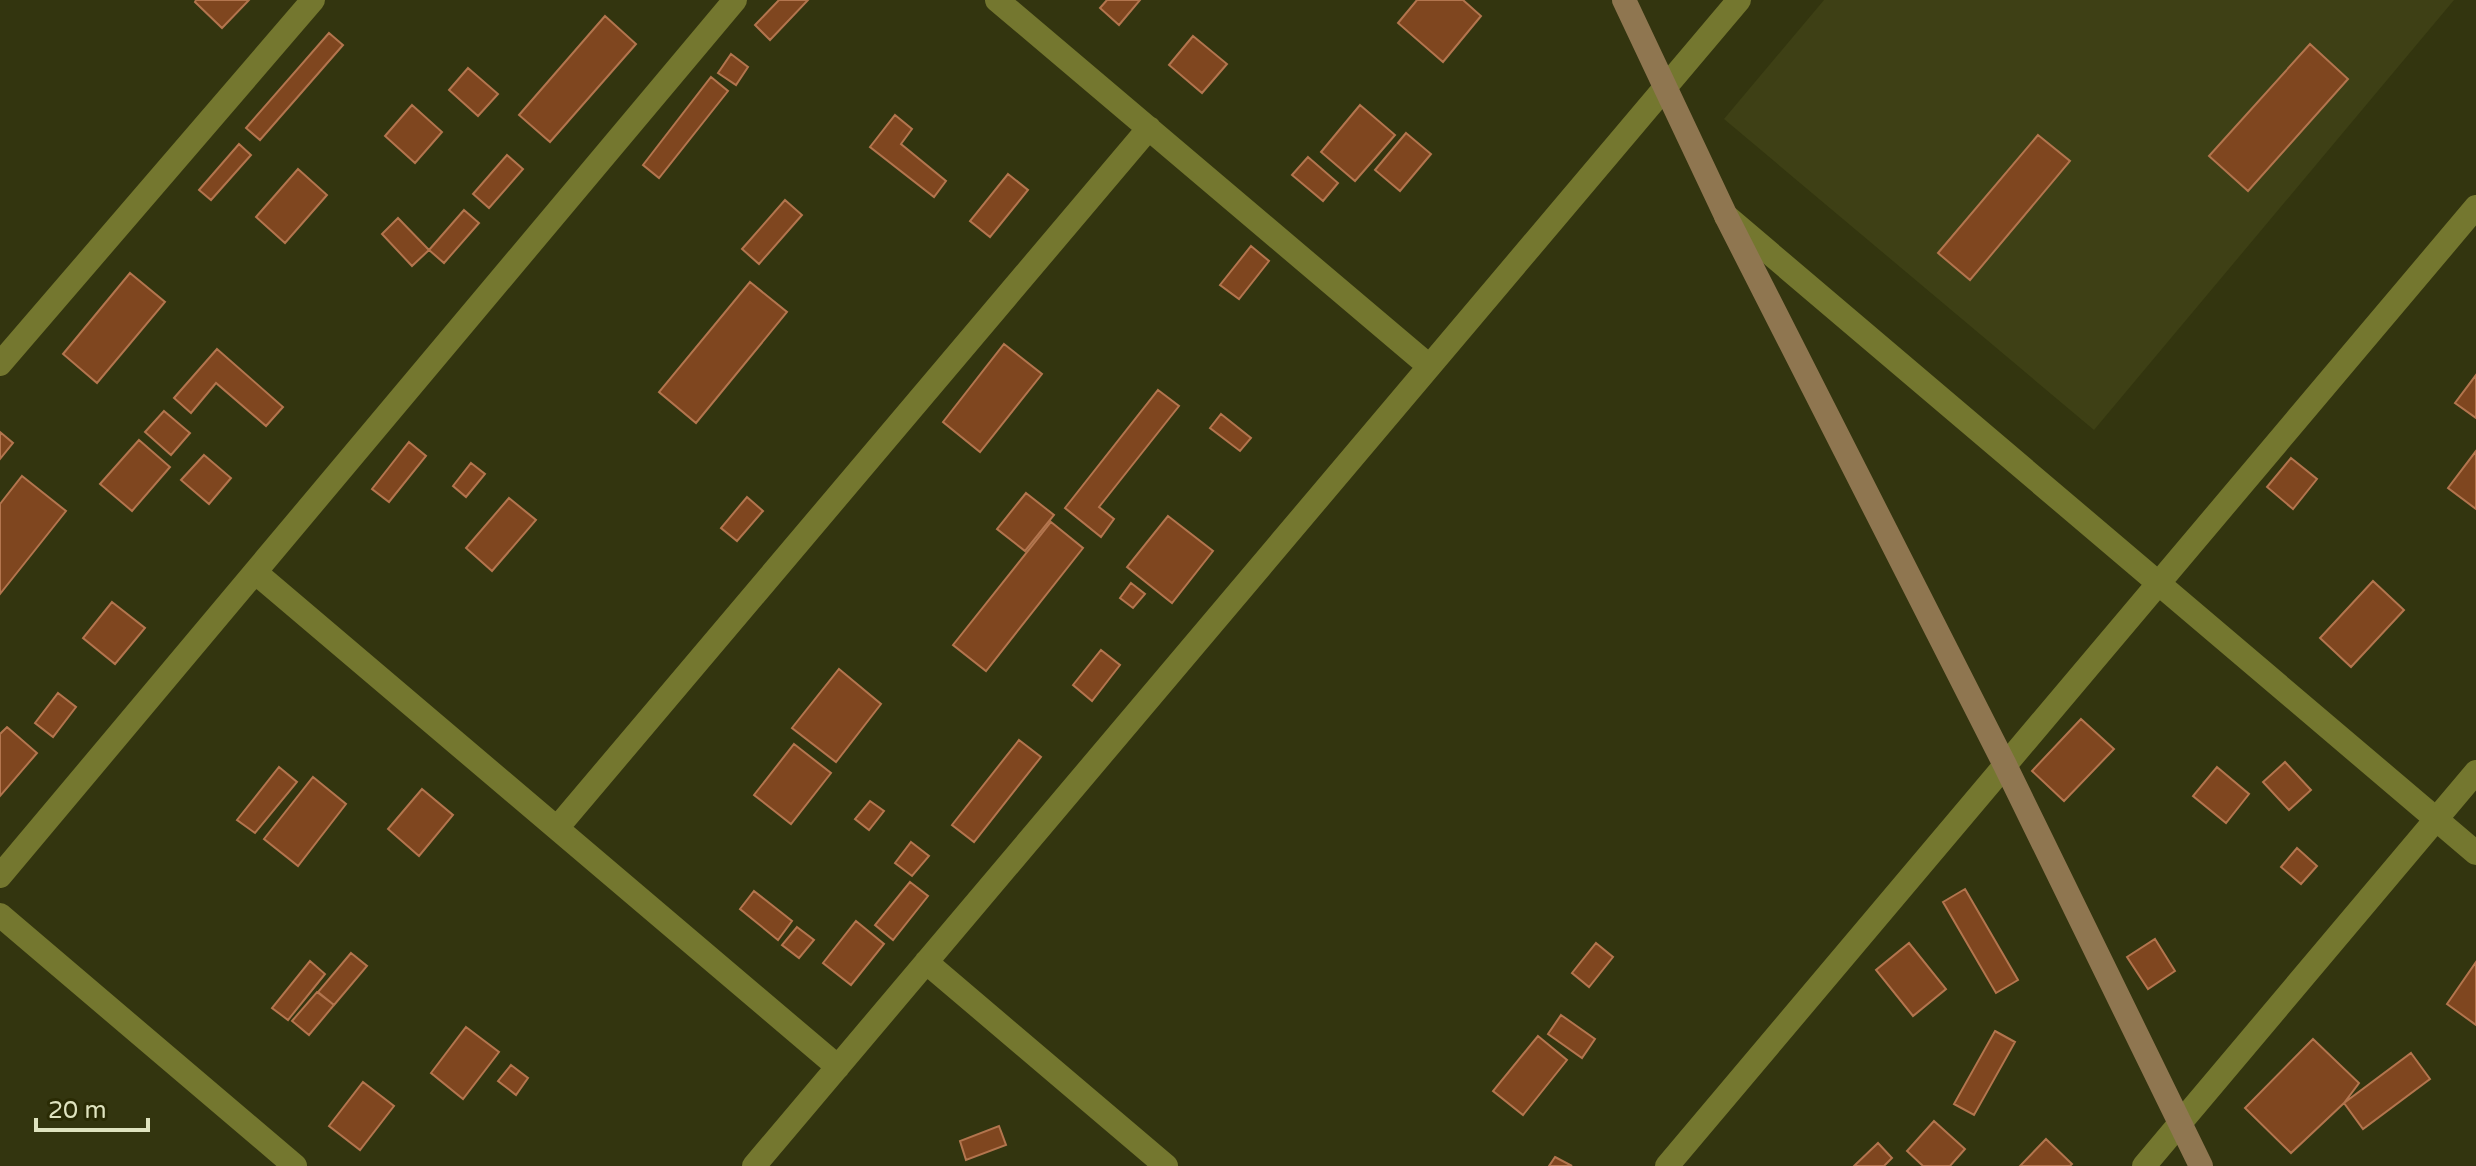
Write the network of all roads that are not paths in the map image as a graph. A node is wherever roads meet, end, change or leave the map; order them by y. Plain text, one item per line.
1 (313, 0) edge
2 (735, 0) edge
3 (997, 0) edge
4 (1624, 0) edge
5 (1739, 0) edge
6 (1664, 89) junction
7 (1149, 128) junction
8 (2476, 207) edge
9 (1726, 216) junction
10 (0, 364) edge
11 (1429, 366) junction
12 (255, 572) junction
13 (2158, 583) junction
14 (2005, 765) junction
15 (2476, 772) edge
16 (2437, 819) junction
17 (557, 828) junction
18 (2476, 853) edge
19 (0, 876) edge
20 (0, 915) edge
21 (926, 962) junction
22 (838, 1067) junction
23 (2181, 1122) junction
24 (295, 1166) edge
25 (754, 1166) edge
26 (1166, 1166) edge
27 (1667, 1166) edge
28 (2144, 1166) edge
29 (2201, 1166) edge

1 - 10 street
2 - 12 street
3 - 7 street
4 - 6 street
5 - 6 street
6 - 9 street
6 - 11 street
7 - 11 street
7 - 17 street
8 - 13 street
9 - 13 street
9 - 14 street
11 - 21 street
12 - 17 street
12 - 19 street
13 - 14 street
13 - 16 street
14 - 23 street
14 - 27 street
15 - 16 street
16 - 18 street
16 - 23 street
17 - 22 street
20 - 24 street
21 - 22 street
21 - 26 street
22 - 25 street
23 - 28 street
23 - 29 street

